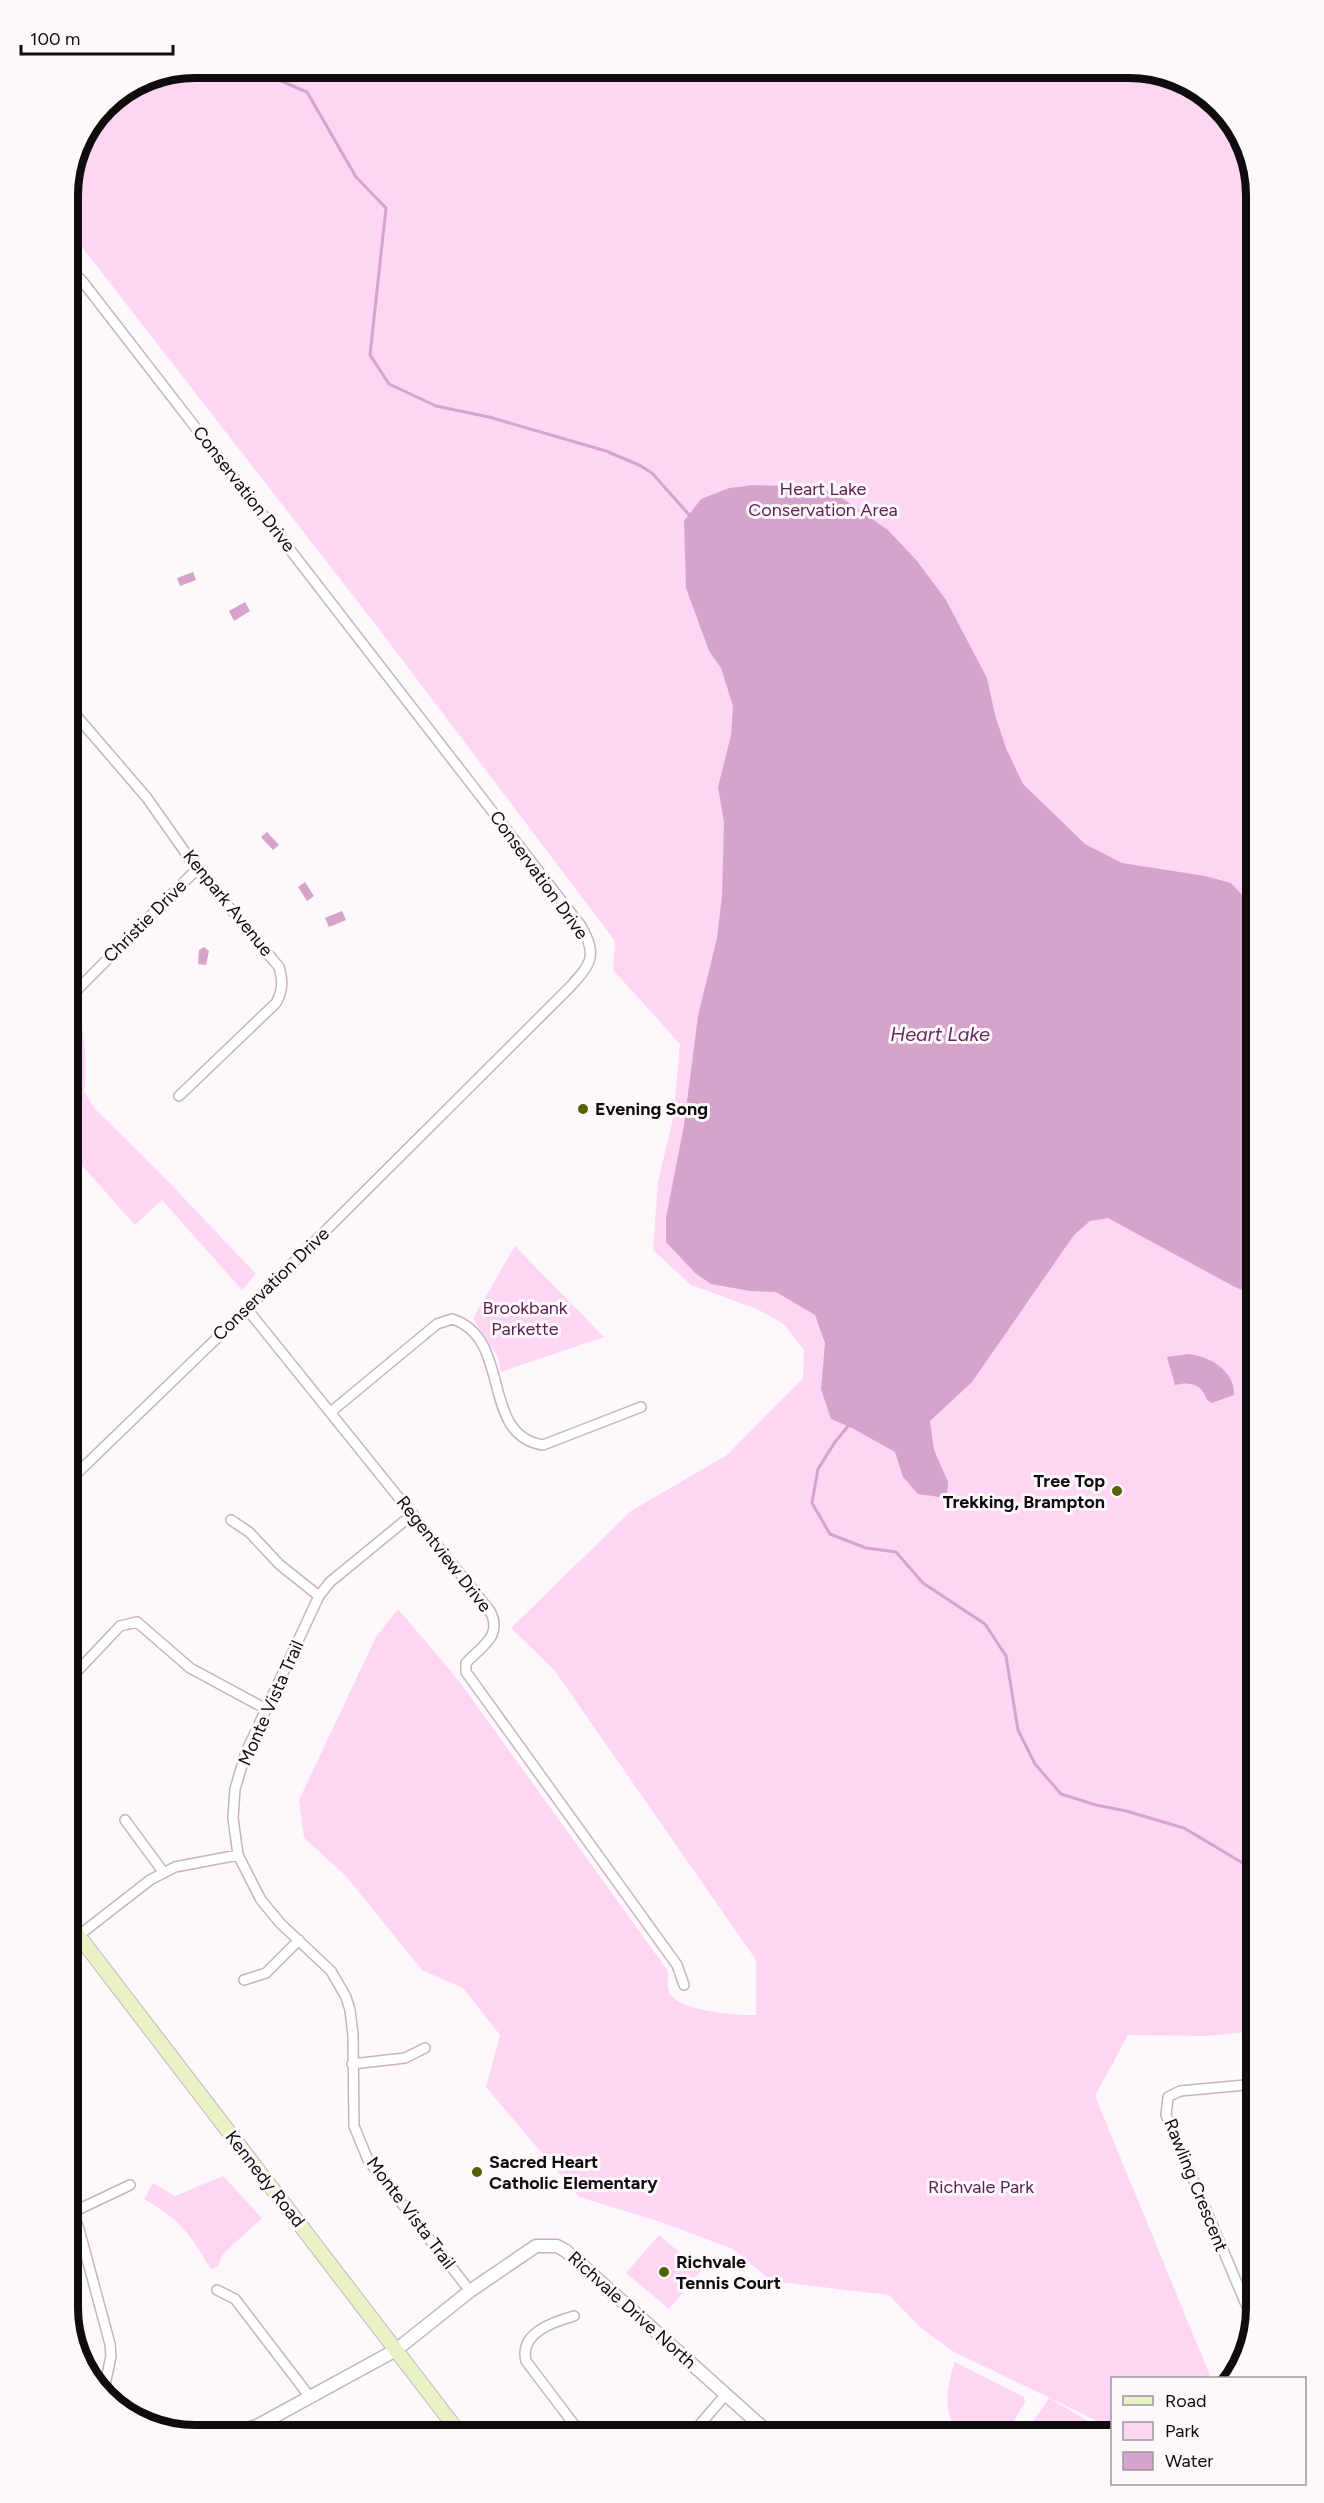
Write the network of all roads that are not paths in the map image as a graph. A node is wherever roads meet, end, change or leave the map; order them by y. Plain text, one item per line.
1 (78, 277) edge
2 (78, 718) edge
3 (197, 869) junction
4 (78, 989) edge
5 (179, 1096) dead end
6 (248, 1309) junction
7 (640, 1407) dead end
8 (332, 1411) junction
9 (78, 1472) edge
10 (412, 1514) junction
11 (231, 1520) dead end
12 (319, 1596) junction
13 (78, 1670) edge
14 (266, 1709) junction
15 (125, 1820) dead end
16 (238, 1855) junction
17 (164, 1873) junction
18 (78, 1936) joint
19 (299, 1940) junction
20 (244, 1980) dead end
21 (684, 1985) dead end
22 (425, 2048) dead end
23 (352, 2064) junction
24 (1246, 2085) edge
25 (130, 2186) dead end
26 (78, 2210) edge
27 (78, 2230) edge
28 (217, 2290) dead end
29 (470, 2291) junction
30 (1246, 2304) edge
31 (574, 2316) dead end
32 (396, 2350) junction
33 (105, 2383) edge
34 (726, 2394) junction
35 (309, 2397) junction
36 (259, 2425) edge
37 (453, 2425) edge
38 (574, 2425) edge
39 (700, 2425) edge
40 (760, 2425) edge

1 - 6 street, Conservation Drive
2 - 3 street, Kenpark Avenue
3 - 4 street, Christie Drive
3 - 5 street, Kenpark Avenue
6 - 8 street, Regentview Drive
6 - 9 street, Conservation Drive
7 - 8 street
8 - 10 street, Regentview Drive
10 - 12 street, Monte Vista Trail
10 - 21 street, Regentview Drive
11 - 12 street
12 - 14 street, Monte Vista Trail
13 - 14 street
14 - 16 street, Monte Vista Trail
15 - 17 street
16 - 17 street
16 - 19 street, Monte Vista Trail
17 - 18 street
18 - 32 main road, Kennedy Road
19 - 20 street
19 - 23 street, Monte Vista Trail
22 - 23 street
23 - 29 street, Monte Vista Trail
24 - 30 street, Rawling Crescent
25 - 26 street
27 - 33 street
28 - 35 street
29 - 32 street, Richvale Drive North
29 - 34 street, Richvale Drive North
31 - 38 street
32 - 35 street, Richvale Drive North
32 - 37 main road, Kennedy Road
34 - 39 street
34 - 40 street, Richvale Drive North
35 - 36 street, Richvale Drive North

